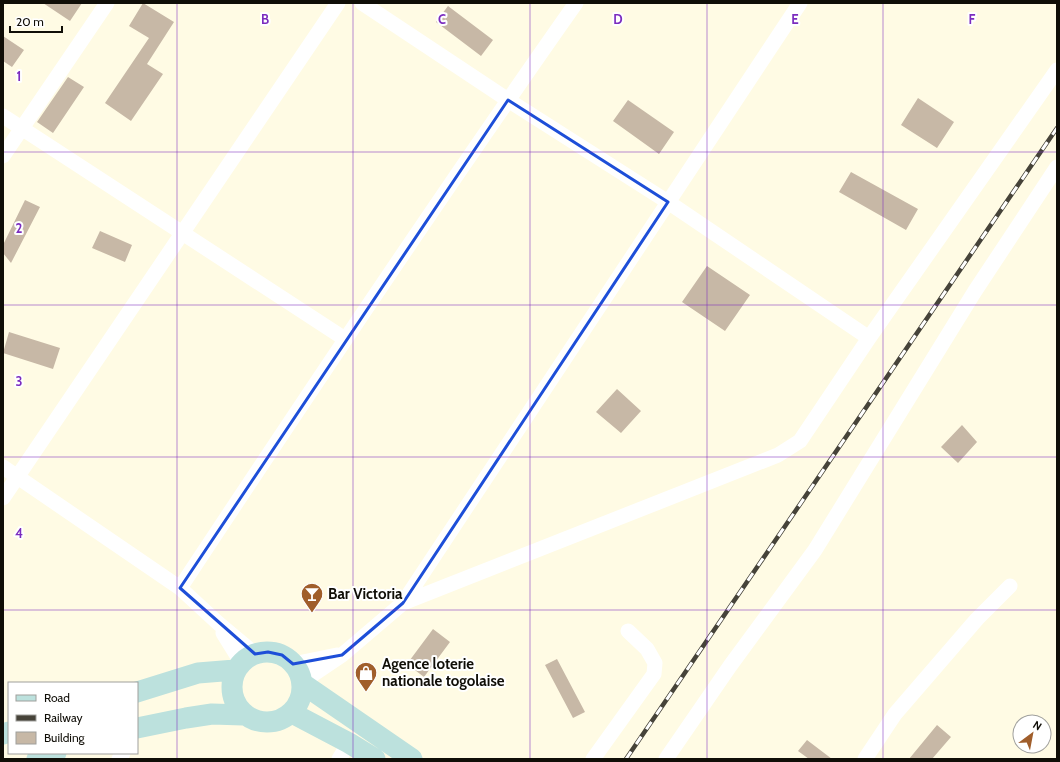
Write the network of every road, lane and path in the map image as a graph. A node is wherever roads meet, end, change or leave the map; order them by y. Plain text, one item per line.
1 (107, 3) edge
2 (338, 3) edge
3 (362, 3) edge
4 (576, 3) edge
5 (800, 3) edge
6 (1057, 70) edge
7 (508, 100) junction
8 (3, 116) edge
9 (22, 128) junction
10 (3, 156) edge
11 (1057, 167) edge
12 (668, 202) junction
13 (182, 233) junction
14 (869, 338) junction
15 (345, 339) junction
16 (3, 467) edge
17 (17, 477) junction
18 (3, 498) edge
19 (1010, 586) dead end
20 (180, 588) junction
21 (403, 603) junction
22 (628, 630) dead end
23 (342, 654) junction
24 (244, 662) junction
25 (299, 677) junction
26 (138, 692) edge
27 (292, 713) junction
28 (243, 715) junction
29 (139, 729) edge
30 (344, 751) edge
31 (53, 754) edge
32 (38, 759) edge
33 (375, 759) edge
34 (412, 759) edge
35 (593, 759) edge
36 (666, 759) edge
37 (865, 759) edge

1 - 9 street
2 - 13 street
3 - 7 street
4 - 7 street
5 - 12 street
6 - 14 street
7 - 12 street
7 - 15 street
8 - 9 street
9 - 10 street
9 - 13 street
11 - 36 street
12 - 14 street
12 - 21 street
13 - 15 street
13 - 17 street
14 - 21 street
15 - 20 street
16 - 17 street
17 - 18 street
17 - 20 street
19 - 37 street
20 - 24 street
21 - 23 street
22 - 35 street
23 - 25 street
23 - 25 street
24 - 25 main road
24 - 26 main road
24 - 28 main road
25 - 27 main road
25 - 34 main road
27 - 28 main road
27 - 30 main road
28 - 29 main road
30 - 33 main road
31 - 32 main road

